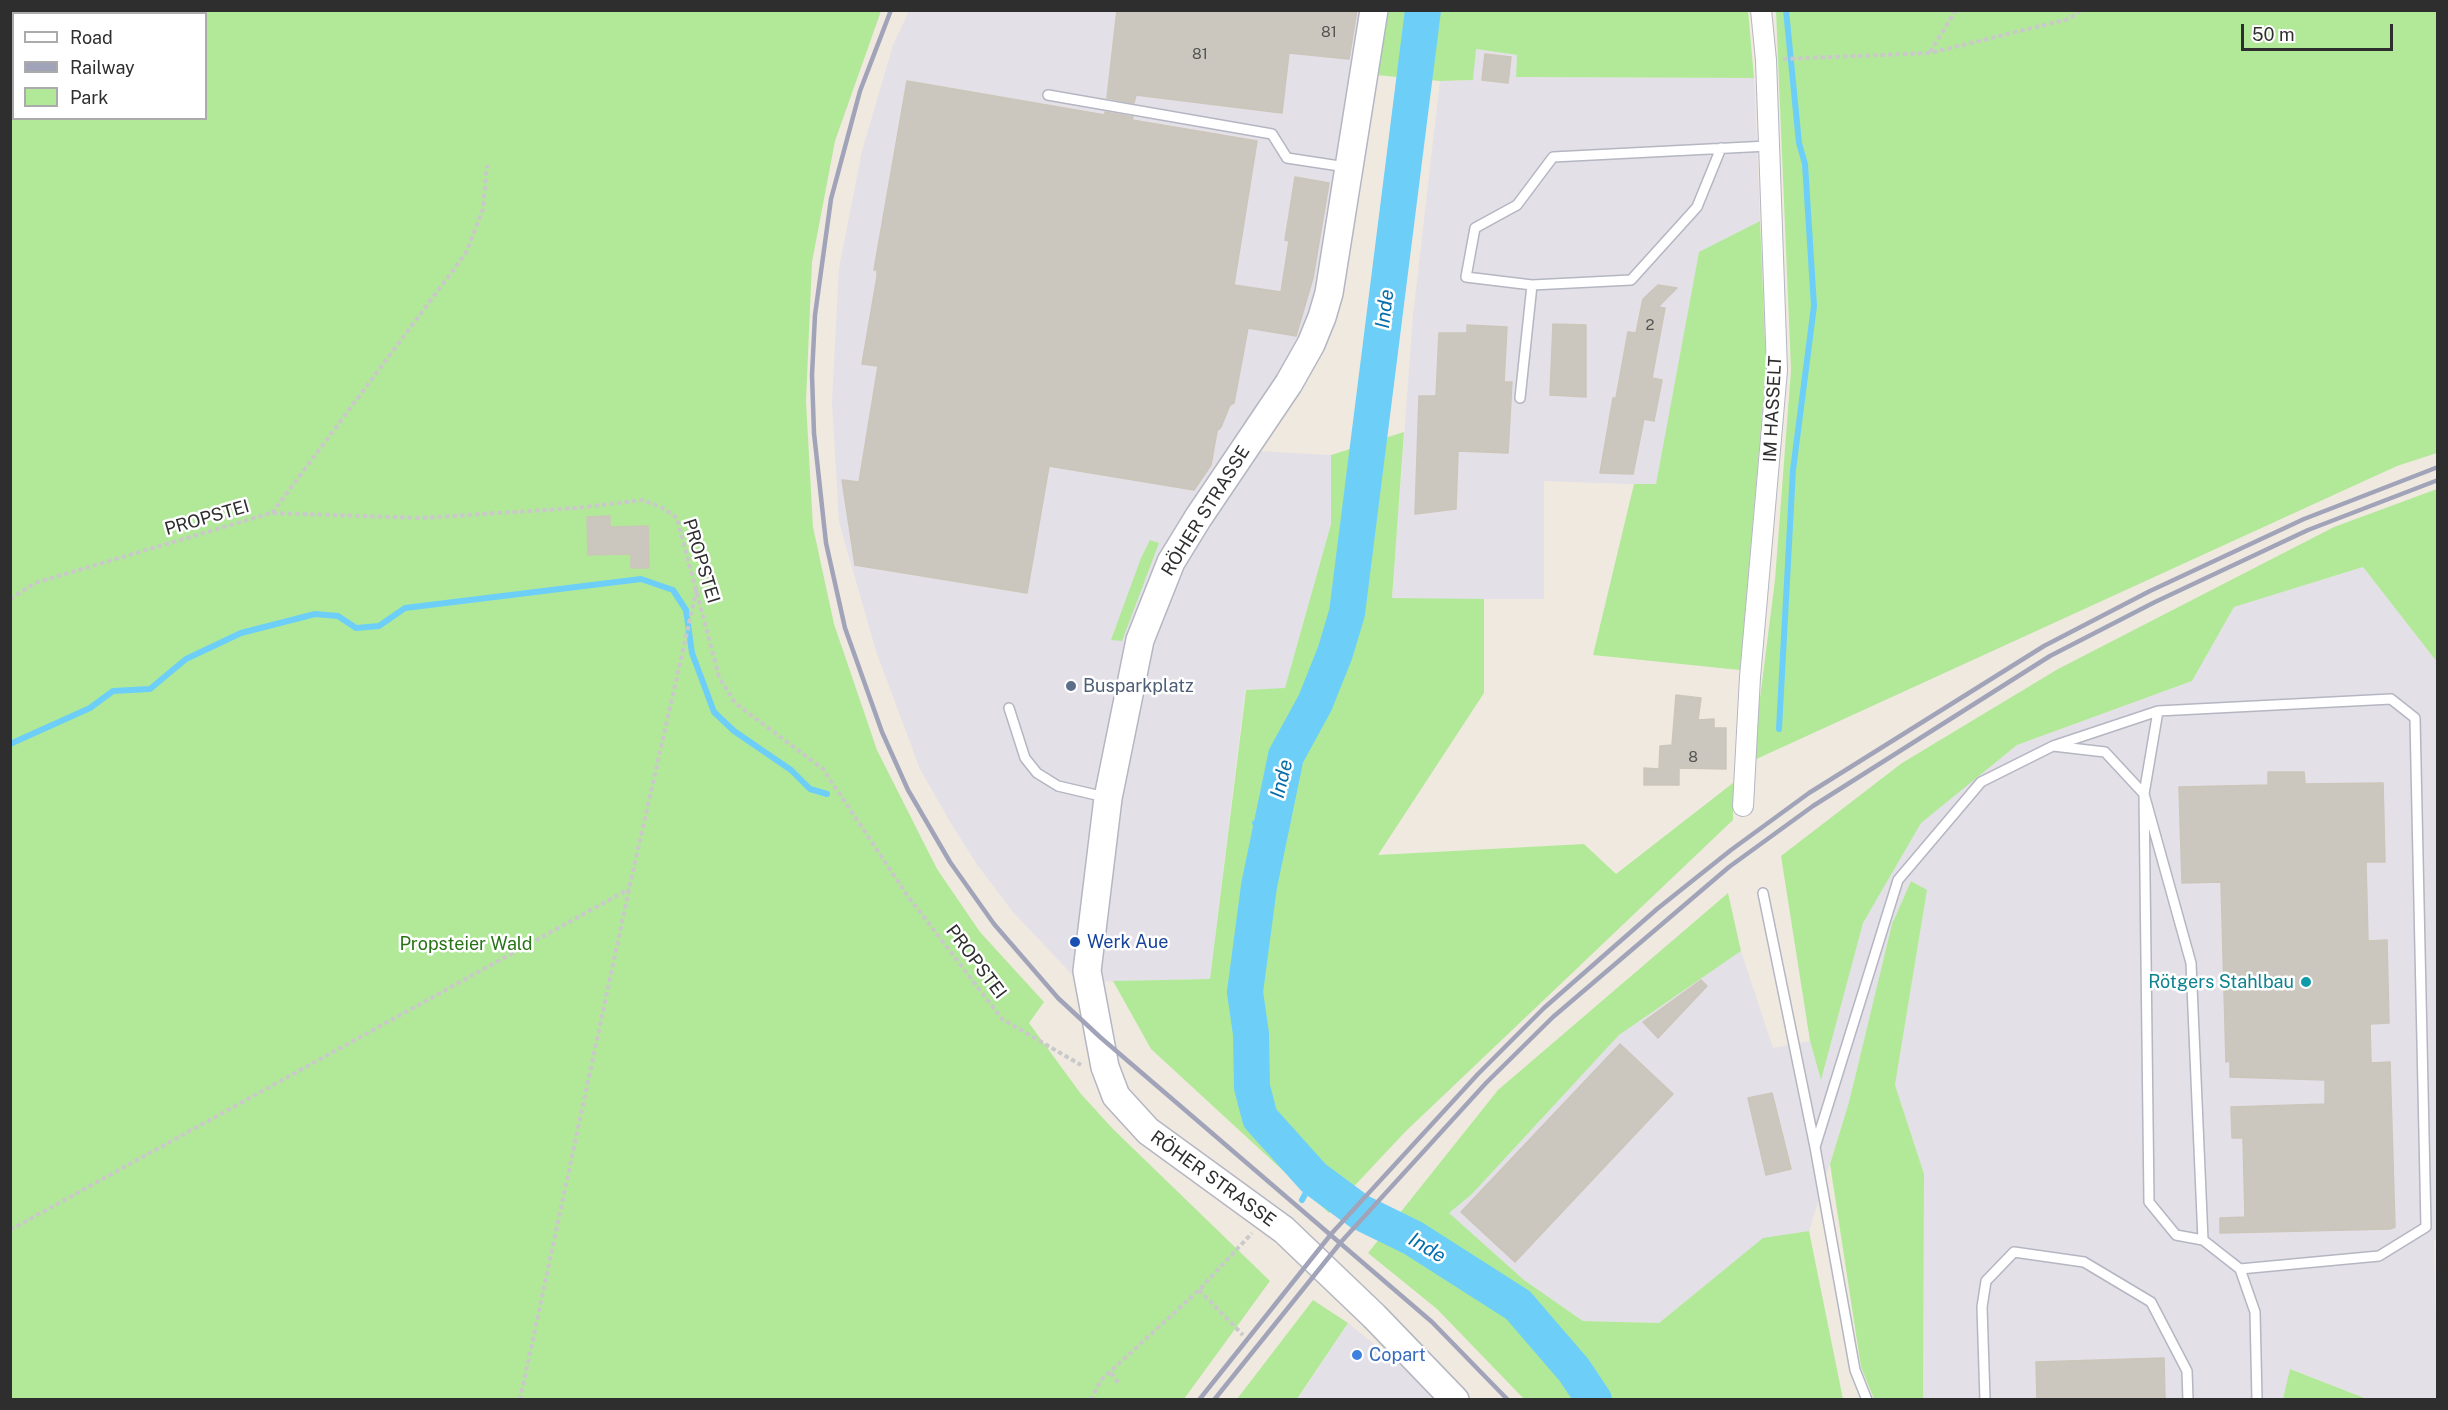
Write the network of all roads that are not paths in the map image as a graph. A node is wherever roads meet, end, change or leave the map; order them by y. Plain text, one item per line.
1 (1374, 10) edge
2 (1761, 10) edge
3 (1048, 95) dead end
4 (1768, 146) junction
5 (1721, 148) junction
6 (1349, 168) junction
7 (1532, 285) junction
8 (1520, 398) dead end
9 (1009, 708) dead end
10 (2158, 711) junction
11 (2053, 746) junction
12 (2144, 794) junction
13 (1108, 798) junction
14 (1743, 806) dead end
15 (1763, 893) dead end
16 (1815, 1147) junction
17 (2203, 1240) junction
18 (2240, 1269) junction
19 (1455, 1400) edge
20 (1867, 1400) edge
21 (1985, 1400) edge
22 (2188, 1400) edge
23 (2257, 1400) edge

1 - 6 main road, RÖHER STRASSE
2 - 4 street, IM HASSELT
3 - 6 lane
4 - 5 lane
4 - 14 street, IM HASSELT
5 - 7 lane
5 - 7 lane
6 - 13 main road, RÖHER STRASSE
7 - 8 lane
9 - 13 lane
10 - 11 lane
10 - 12 lane
10 - 18 lane
11 - 12 lane
11 - 16 lane
12 - 17 lane
12 - 17 lane
13 - 19 main road, RÖHER STRASSE
15 - 16 lane
16 - 20 lane
17 - 18 lane
18 - 23 lane
21 - 22 lane

